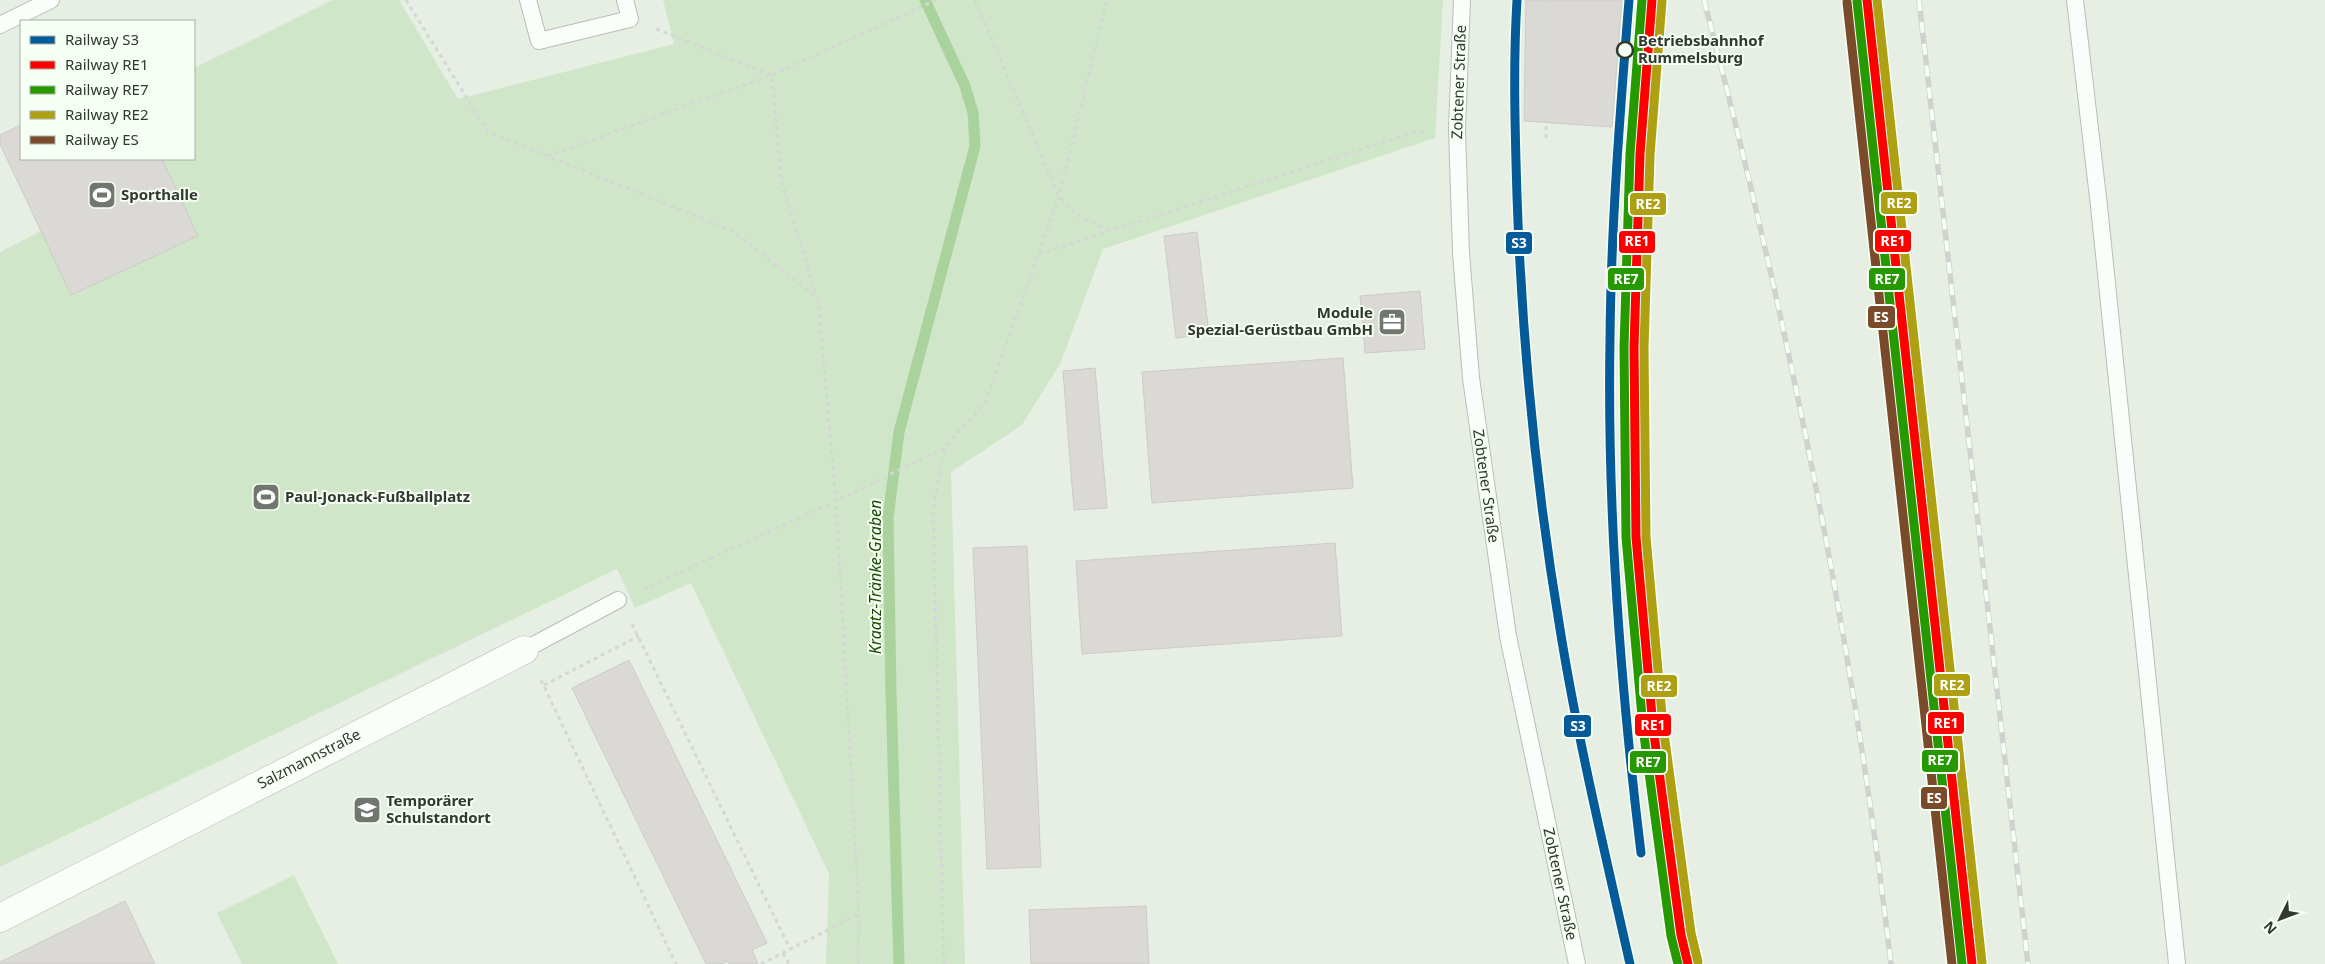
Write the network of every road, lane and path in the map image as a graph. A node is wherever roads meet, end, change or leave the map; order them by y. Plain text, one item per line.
1 (51, 0) edge
2 (406, 0) edge
3 (528, 0) edge
4 (625, 0) edge
5 (936, 0) edge
6 (975, 0) edge
7 (1107, 0) edge
8 (1462, 0) edge
9 (1547, 0) edge
10 (2075, 0) edge
11 (630, 19) junction
12 (0, 25) edge
13 (772, 75) junction
14 (1457, 130) junction
15 (1546, 138) dead end
16 (546, 156) junction
17 (1059, 197) junction
18 (1109, 230) junction
19 (1038, 254) junction
20 (818, 299) junction
21 (944, 448) junction
22 (836, 501) junction
23 (618, 600) junction
24 (639, 636) junction
25 (524, 650) junction
26 (544, 685) junction
27 (860, 914) junction
28 (0, 918) edge
29 (790, 949) junction
30 (783, 953) junction
31 (676, 964) edge
32 (761, 964) edge
33 (789, 964) edge
34 (858, 964) edge
35 (944, 964) edge
36 (1577, 964) edge
37 (2177, 964) edge

1 - 12 lane
2 - 16 path
3 - 11 lane
4 - 11 lane
5 - 13 path
6 - 17 path
7 - 17 path
8 - 14 lane, Zobtener Straße
9 - 15 path
10 - 37 lane
11 - 13 path
13 - 16 path
13 - 20 path
14 - 18 path
14 - 36 lane, Zobtener Straße
16 - 20 path
17 - 18 path
17 - 19 path
18 - 19 path
19 - 21 path
20 - 22 path
21 - 22 path
21 - 35 path
22 - 23 path
22 - 27 path
23 - 24 path
23 - 25 lane, Salzmannstraße
24 - 26 path
24 - 29 path
25 - 26 path
25 - 28 street, Salzmannstraße
26 - 31 path
27 - 29 path
27 - 34 path
29 - 30 path
30 - 32 path
30 - 33 path

